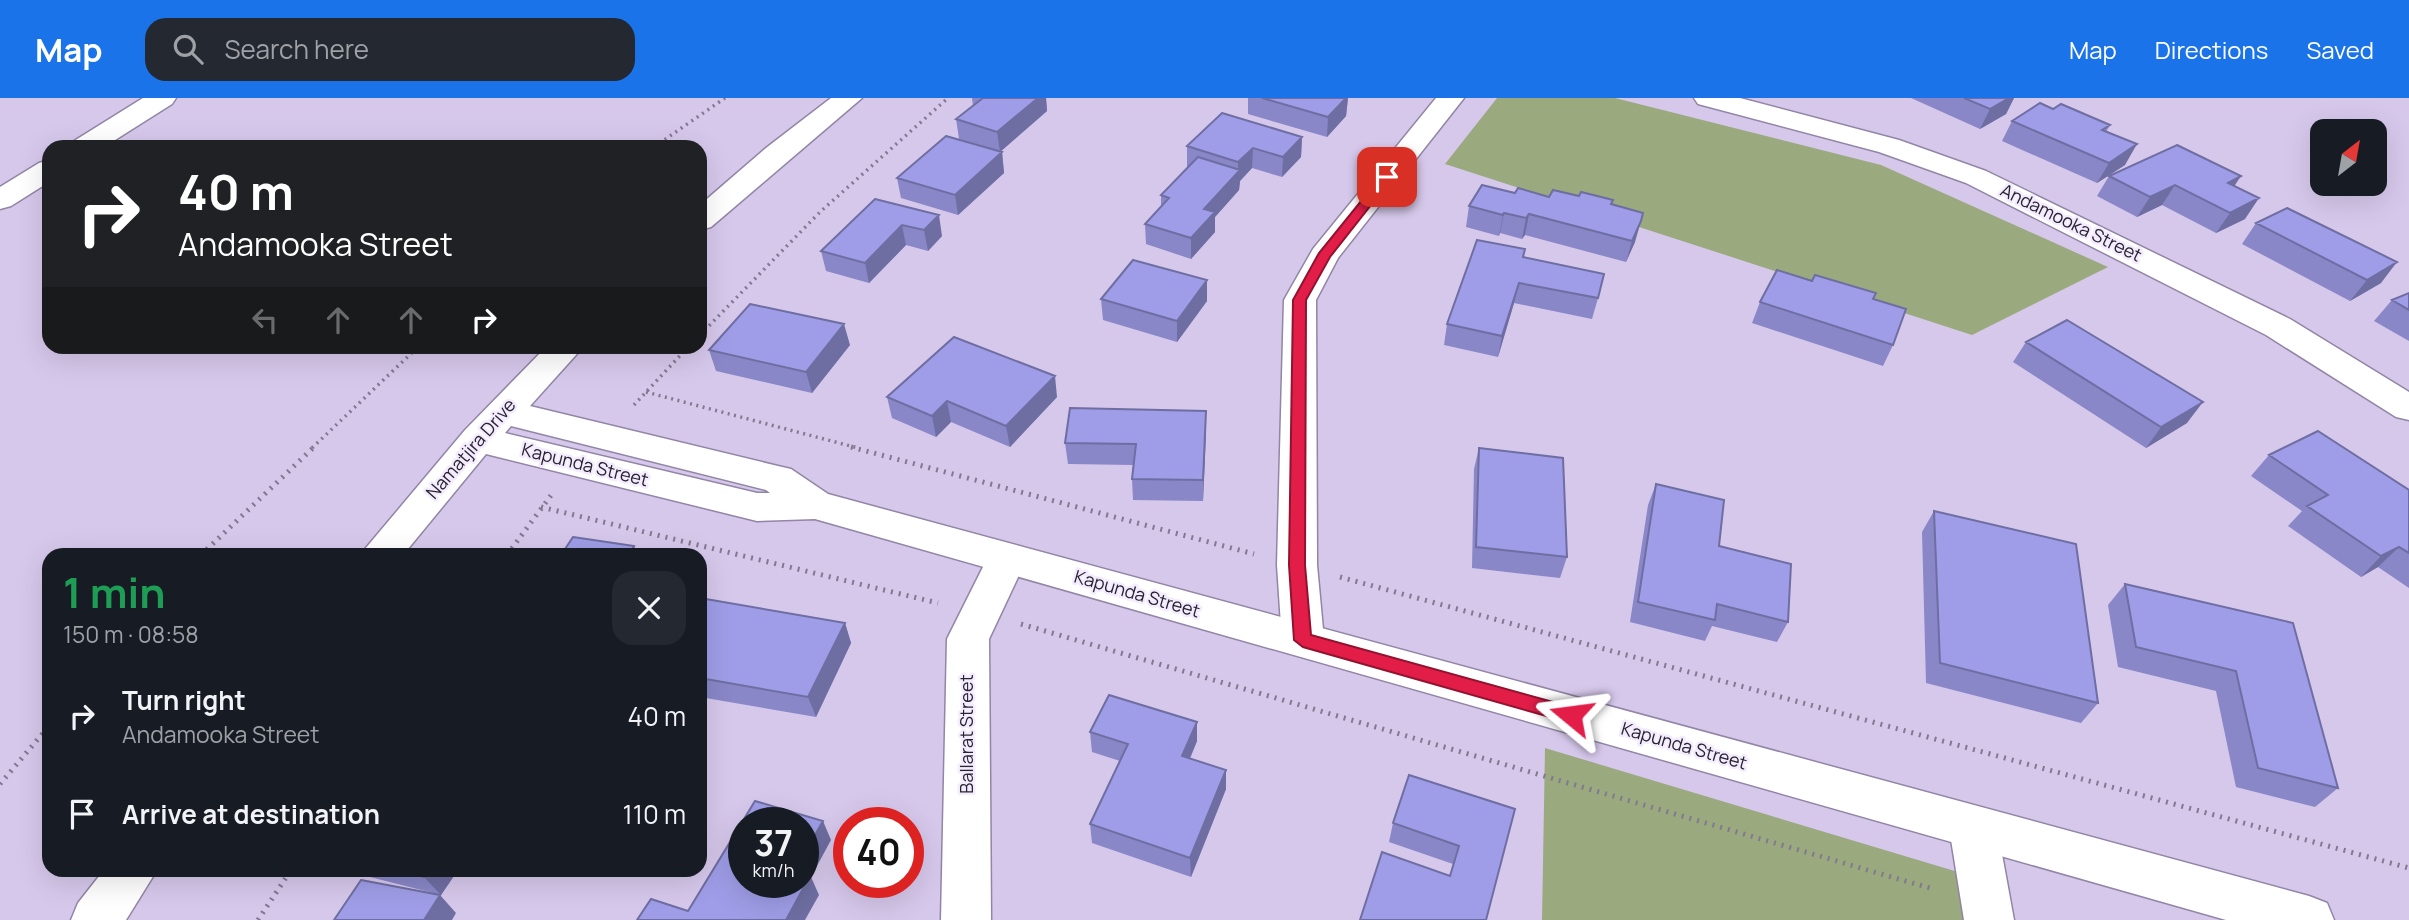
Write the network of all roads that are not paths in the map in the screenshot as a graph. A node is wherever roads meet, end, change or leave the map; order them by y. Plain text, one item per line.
1 (162, 98) edge
2 (848, 98) edge
3 (1450, 98) edge
4 (1708, 98) edge
5 (95, 140) edge
6 (42, 173) edge
7 (0, 200) edge
8 (707, 215) edge
9 (559, 354) edge
10 (2409, 408) edge
11 (490, 425) junction
12 (386, 548) edge
13 (1007, 558) junction
14 (1303, 640) junction
15 (1973, 827) junction
16 (128, 877) edge
17 (1989, 912) edge
18 (96, 920) edge
19 (966, 920) edge
20 (2309, 920) edge

1 - 5 street
2 - 8 street
3 - 14 street
4 - 10 street, Andamooka Street
6 - 7 street
9 - 11 street, Namatjira Drive
11 - 12 street, Namatjira Drive
11 - 13 street, Kapunda Street
13 - 14 street, Kapunda Street
13 - 19 street, Ballarat Street
14 - 15 street, Kapunda Street
15 - 17 street
15 - 20 street, Kapunda Street
16 - 18 street

